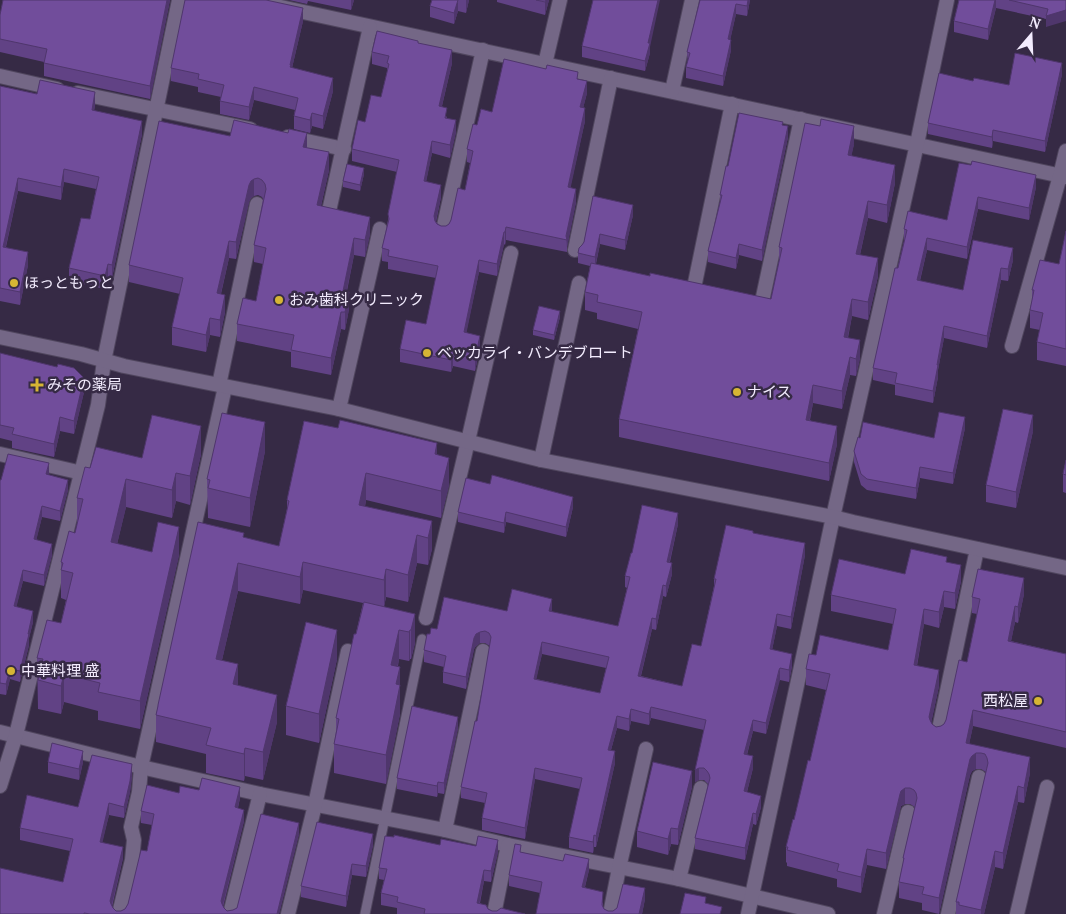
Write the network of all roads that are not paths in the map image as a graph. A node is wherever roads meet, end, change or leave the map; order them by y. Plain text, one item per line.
1 (179, 0) edge
2 (248, 0) edge
3 (560, 0) edge
4 (692, 0) edge
5 (947, 0) edge
6 (370, 27) junction
7 (483, 50) junction
8 (545, 64) junction
9 (0, 76) edge
10 (612, 78) junction
11 (672, 91) junction
12 (732, 104) junction
13 (155, 110) junction
14 (801, 119) junction
15 (259, 131) edge
16 (278, 135) edge
17 (917, 144) junction
18 (344, 149) junction
19 (1066, 151) edge
20 (1063, 177) edge
21 (257, 204) dead end
22 (329, 211) edge
23 (380, 228) dead end
24 (442, 230) edge
25 (575, 250) dead end
26 (511, 253) dead end
27 (579, 283) dead end
28 (695, 283) edge
29 (763, 297) edge
30 (0, 337) edge
31 (1012, 346) dead end
32 (104, 361) junction
33 (222, 386) junction
34 (339, 410) junction
35 (468, 441) junction
36 (0, 454) edge
37 (541, 460) junction
38 (82, 473) junction
39 (833, 517) junction
40 (976, 549) junction
41 (1066, 568) edge
42 (426, 618) dead end
43 (422, 639) dead end
44 (348, 651) edge
45 (483, 651) dead end
46 (0, 732) edge
47 (938, 734) edge
48 (16, 735) junction
49 (646, 749) dead end
50 (141, 767) junction
51 (979, 777) dead end
52 (0, 786) edge
53 (1047, 787) dead end
54 (701, 788) dead end
55 (260, 794) junction
56 (314, 805) junction
57 (908, 812) dead end
58 (385, 818) junction
59 (445, 830) junction
60 (508, 845) junction
61 (619, 868) junction
62 (678, 879) junction
63 (752, 897) junction
64 (119, 914) edge
65 (230, 914) edge
66 (288, 914) edge
67 (365, 914) edge
68 (494, 914) edge
69 (610, 914) edge
70 (748, 914) edge
71 (828, 914) edge
72 (884, 914) edge
73 (948, 914) edge
74 (1017, 914) edge

1 - 13 street
2 - 6 street
3 - 8 street
4 - 11 street
5 - 17 street
6 - 7 street
6 - 18 street
7 - 8 street
7 - 24 street
8 - 10 street
9 - 13 street
10 - 11 street
10 - 25 street
11 - 12 street
12 - 14 street
12 - 28 street
13 - 15 street
13 - 32 street
14 - 17 street
14 - 29 street
16 - 18 street
17 - 20 street
17 - 39 street
18 - 22 street
19 - 20 street
20 - 31 street
21 - 33 street
23 - 34 street
26 - 35 street
27 - 37 street
30 - 32 street
32 - 33 street
32 - 38 street
33 - 34 street
33 - 50 street
34 - 35 street
35 - 37 street
35 - 42 street
36 - 38 street
37 - 39 street
38 - 48 street
39 - 40 street
39 - 63 street
40 - 41 street
40 - 47 street
43 - 58 lane
44 - 56 street
45 - 59 street
46 - 48 street
48 - 50 street
48 - 52 street
49 - 61 street
50 - 55 street
50 - 64 street
51 - 73 street
53 - 74 street
54 - 62 street
55 - 56 street
55 - 65 street
56 - 58 street
56 - 66 street
57 - 72 street
58 - 59 street
58 - 67 lane
59 - 60 street
60 - 61 street
60 - 68 street
61 - 62 street
61 - 69 street
62 - 63 street
63 - 70 street
63 - 71 street

